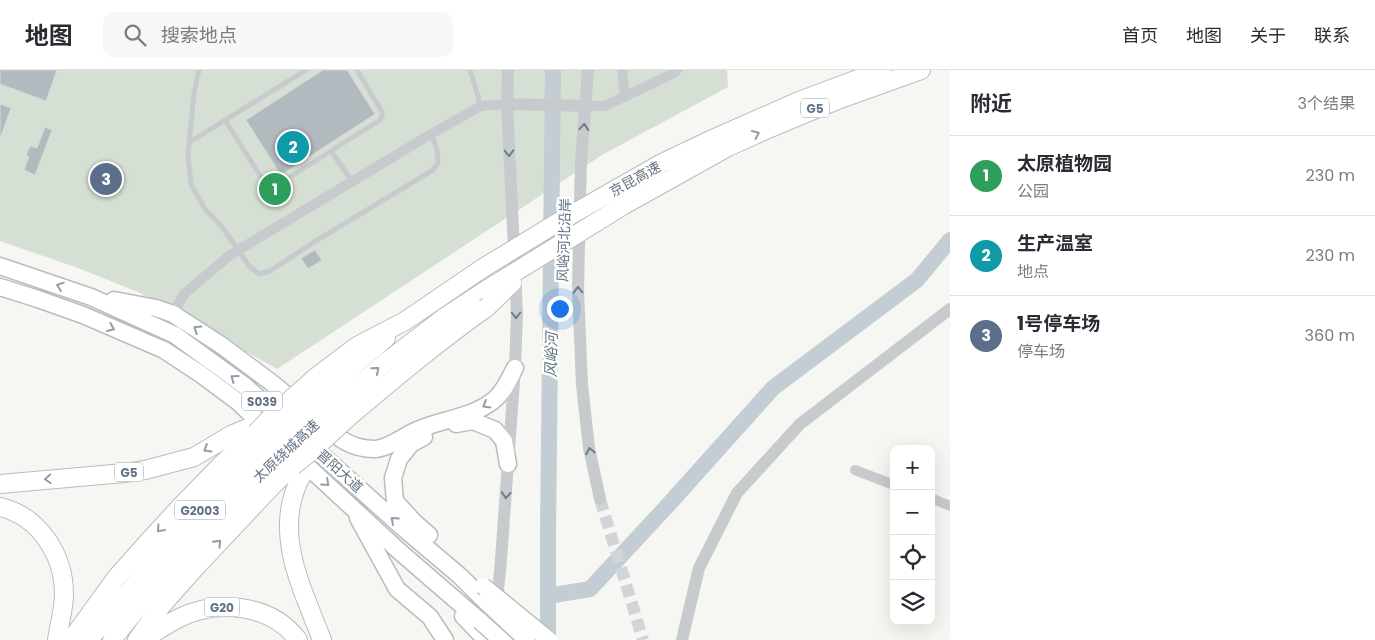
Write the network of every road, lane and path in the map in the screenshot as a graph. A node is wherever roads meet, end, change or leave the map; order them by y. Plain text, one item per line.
1 (198, 70) edge
2 (306, 70) edge
3 (358, 70) edge
4 (470, 70) edge
5 (508, 70) edge
6 (588, 70) edge
7 (622, 70) edge
8 (677, 70) edge
9 (882, 70) edge
10 (921, 70) edge
11 (625, 97) junction
12 (511, 104) junction
13 (580, 105) junction
14 (481, 106) junction
15 (225, 120) junction
16 (431, 134) junction
17 (190, 142) junction
18 (331, 151) junction
19 (352, 182) junction
20 (238, 250) junction
21 (538, 258) junction
22 (0, 266) edge
23 (0, 287) edge
24 (91, 297) junction
25 (950, 309) edge
26 (172, 314) junction
27 (405, 322) joint
28 (516, 368) junction
29 (321, 383) junction
30 (345, 409) junction
31 (258, 434) junction
32 (508, 464) junction
33 (292, 466) junction
34 (855, 470) dead end
35 (890, 483) edge
36 (0, 484) edge
37 (600, 499) tunnel mouth
38 (935, 500) edge
39 (351, 505) junction
40 (950, 506) edge
41 (0, 507) edge
42 (483, 593) junction
43 (476, 624) junction
44 (56, 640) edge
45 (70, 640) edge
46 (89, 640) edge
47 (112, 640) edge
48 (137, 640) edge
49 (143, 640) edge
50 (298, 640) edge
51 (322, 640) edge
52 (445, 640) edge
53 (486, 640) edge
54 (492, 640) edge
55 (501, 640) edge
56 (527, 640) edge
57 (549, 640) edge
58 (682, 640) edge

1 - 17 lane
2 - 15 lane
3 - 18 lane
4 - 14 lane
5 - 12 street
6 - 13 street, 风峪河北沿岸
7 - 11 street
8 - 11 street
9 - 27 highway, 京昆高速 / G5, bridge
21 -> 10 highway, 京昆高速 / G5, bridge
11 - 13 street
12 - 13 street
12 - 14 street
12 -> 28 street
37 -> 13 street, 风峪河北沿岸
14 - 16 street
15 - 17 lane
15 - 18 lane
16 - 19 street
16 - 20 lane
17 - 20 lane
18 - 19 lane
19 - 20 street
20 - 26 street
21 - 30 highway, G5, bridge
30 -> 21 highway, 太原绕城高速 / G2003, bridge
24 -> 22 highway, 晋阳大道 / S039
23 -> 39 highway, 晋阳大道 / S039
24 - 26 highway
42 -> 24 highway, 晋阳大道 / S039
25 - 58 street
28 -> 26 highway
27 - 29 highway, 太原绕城高速 / G2003
28 - 32 street
29 - 31 highway, 太原绕城高速 / G2003, bridge
29 - 31 highway, G5, bridge
30 - 33 highway, 太原绕城高速 / G2003, bridge
30 - 33 highway, G5, bridge
31 -> 36 highway, G5
31 -> 45 highway
31 - 46 highway, 太原绕城高速 / G2003
32 - 42 highway
32 -> 54 street
33 - 47 highway, 太原绕城高速 / G2003
48 -> 33 highway, G5
33 - 51 highway
34 - 35 street
38 - 40 street
39 - 43 highway, 晋阳大道 / S039
39 - 52 highway
41 - 44 highway
42 - 56 highway, 晋阳大道 / S039, bridge
42 - 57 highway, bridge
43 - 53 highway, S039
43 - 55 highway, 晋阳大道 / S039, bridge
49 - 50 highway, G20

